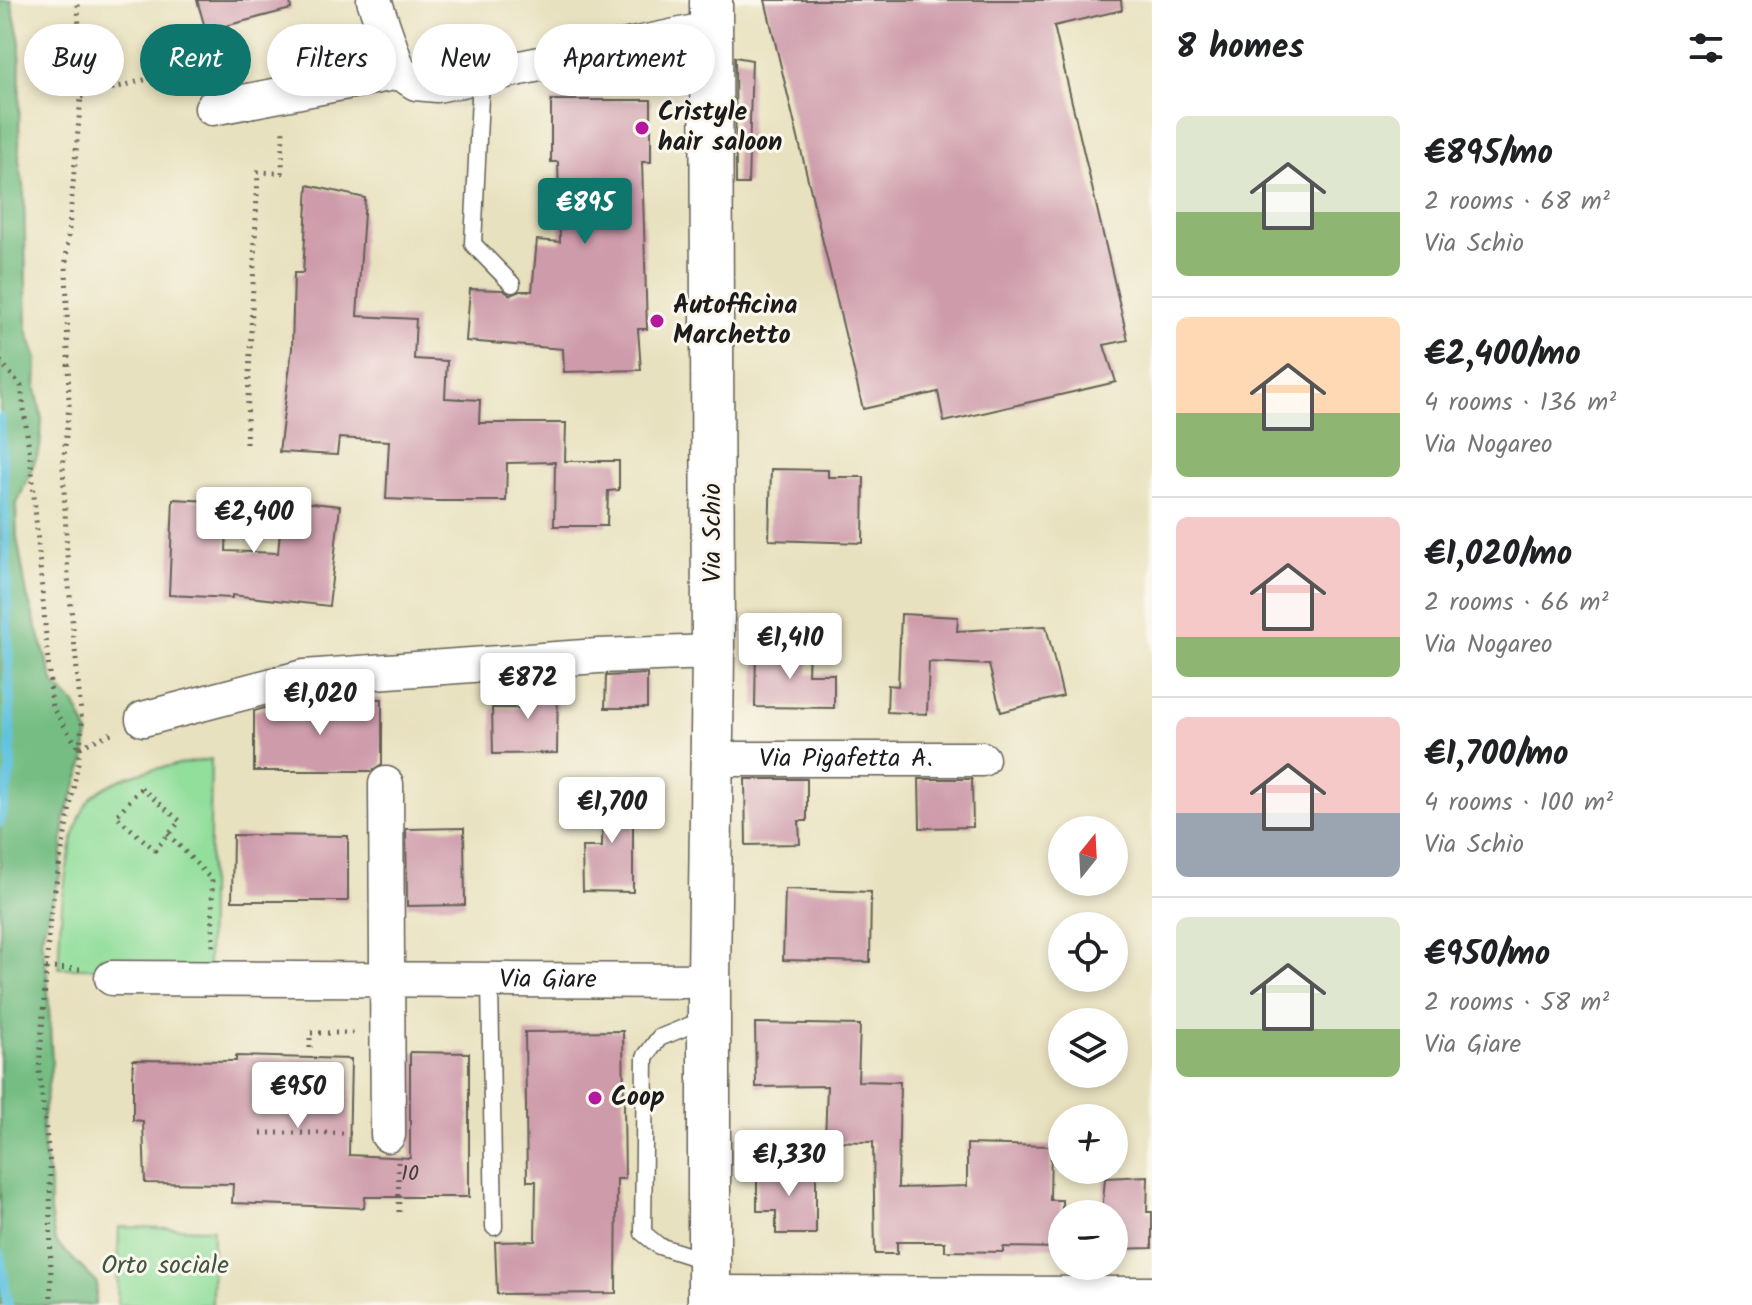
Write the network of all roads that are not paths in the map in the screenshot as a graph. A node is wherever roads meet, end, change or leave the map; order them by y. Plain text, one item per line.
1 (374, 0) edge
2 (711, 14) edge
3 (518, 66) edge
4 (399, 72) junction
5 (412, 80) edge
6 (480, 96) edge
7 (212, 108) dead end
8 (512, 284) dead end
9 (713, 652) junction
10 (143, 719) dead end
11 (710, 759) junction
12 (982, 759) dead end
13 (386, 784) dead end
14 (112, 978) dead end
15 (387, 980) junction
16 (490, 981) junction
17 (709, 1000) junction
18 (388, 1134) road end
19 (494, 1227) dead end
20 (709, 1287) edge
21 (1152, 1294) edge
22 (1151, 1305) edge

1 - 4 street
2 - 3 street
2 - 9 street, Via Schio
4 - 5 street
4 - 7 street
6 - 8 lane
9 - 10 street
9 - 11 street, Via Schio
11 - 12 street, Via Pigafetta A.
11 - 17 street, Via Schio
13 - 15 street
14 - 15 street, Via Giare
15 - 16 street, Via Giare
15 - 18 street
16 - 17 street, Via Giare
16 - 19 lane
17 - 20 street, Via Schio
17 - 20 lane
20 - 21 street
21 - 22 street

